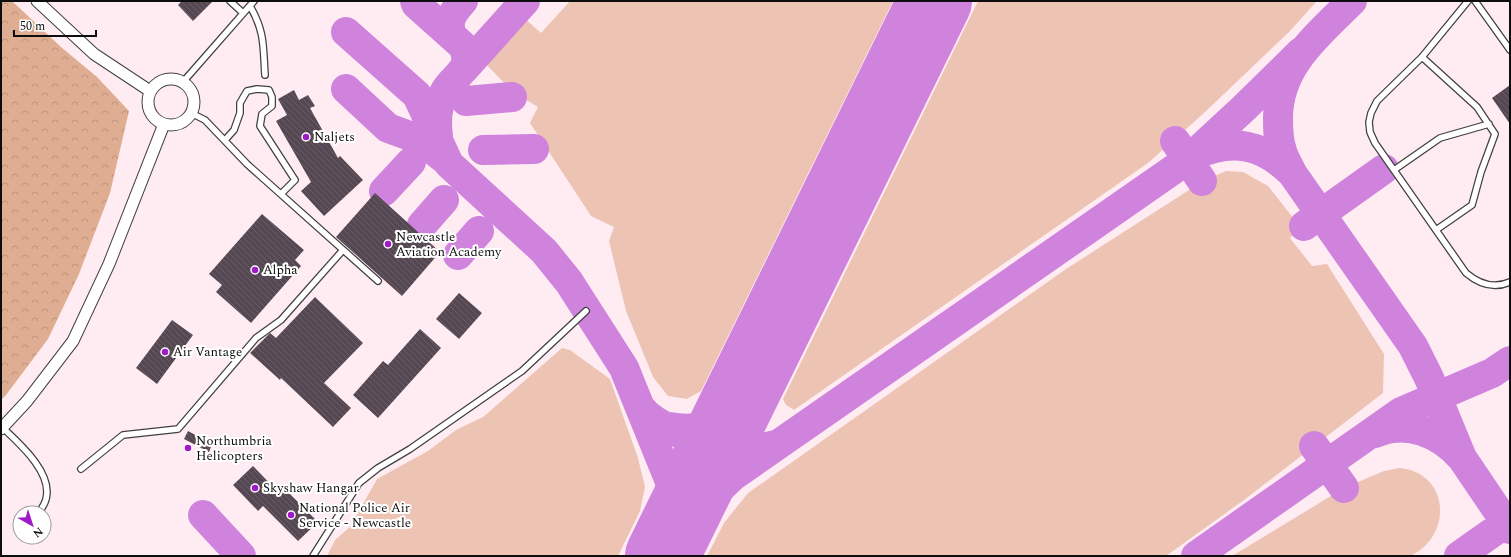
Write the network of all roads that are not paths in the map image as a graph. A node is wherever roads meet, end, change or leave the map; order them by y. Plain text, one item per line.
1 (37, 1) edge
2 (230, 1) edge
3 (1468, 1) edge
4 (1475, 1) edge
5 (252, 3) edge
6 (243, 13) junction
7 (1510, 50) edge
8 (1422, 57) junction
9 (266, 75) dead end
10 (183, 82) junction
11 (150, 91) junction
12 (192, 113) junction
13 (164, 124) junction
14 (1489, 124) junction
15 (225, 140) junction
16 (1394, 170) junction
17 (281, 194) junction
18 (1436, 230) junction
19 (343, 250) junction
20 (378, 281) dead end
21 (1510, 282) edge
22 (586, 311) dead end
23 (2, 428) edge
24 (81, 469) dead end
25 (43, 505) edge
26 (313, 556) edge

1 - 11 street
2 - 6 lane
3 - 8 lane
4 - 7 lane
5 - 6 lane
5 - 9 lane
6 - 10 lane
8 - 14 lane
8 - 16 lane
10 - 11 street
10 - 12 street
11 - 13 street
12 - 13 street
12 - 15 lane
13 - 23 street
14 - 16 lane
14 - 18 lane
15 - 17 lane
15 - 17 lane
16 - 18 lane
17 - 19 lane
18 - 21 lane
19 - 20 lane
19 - 24 lane
22 - 26 lane
23 - 25 lane

